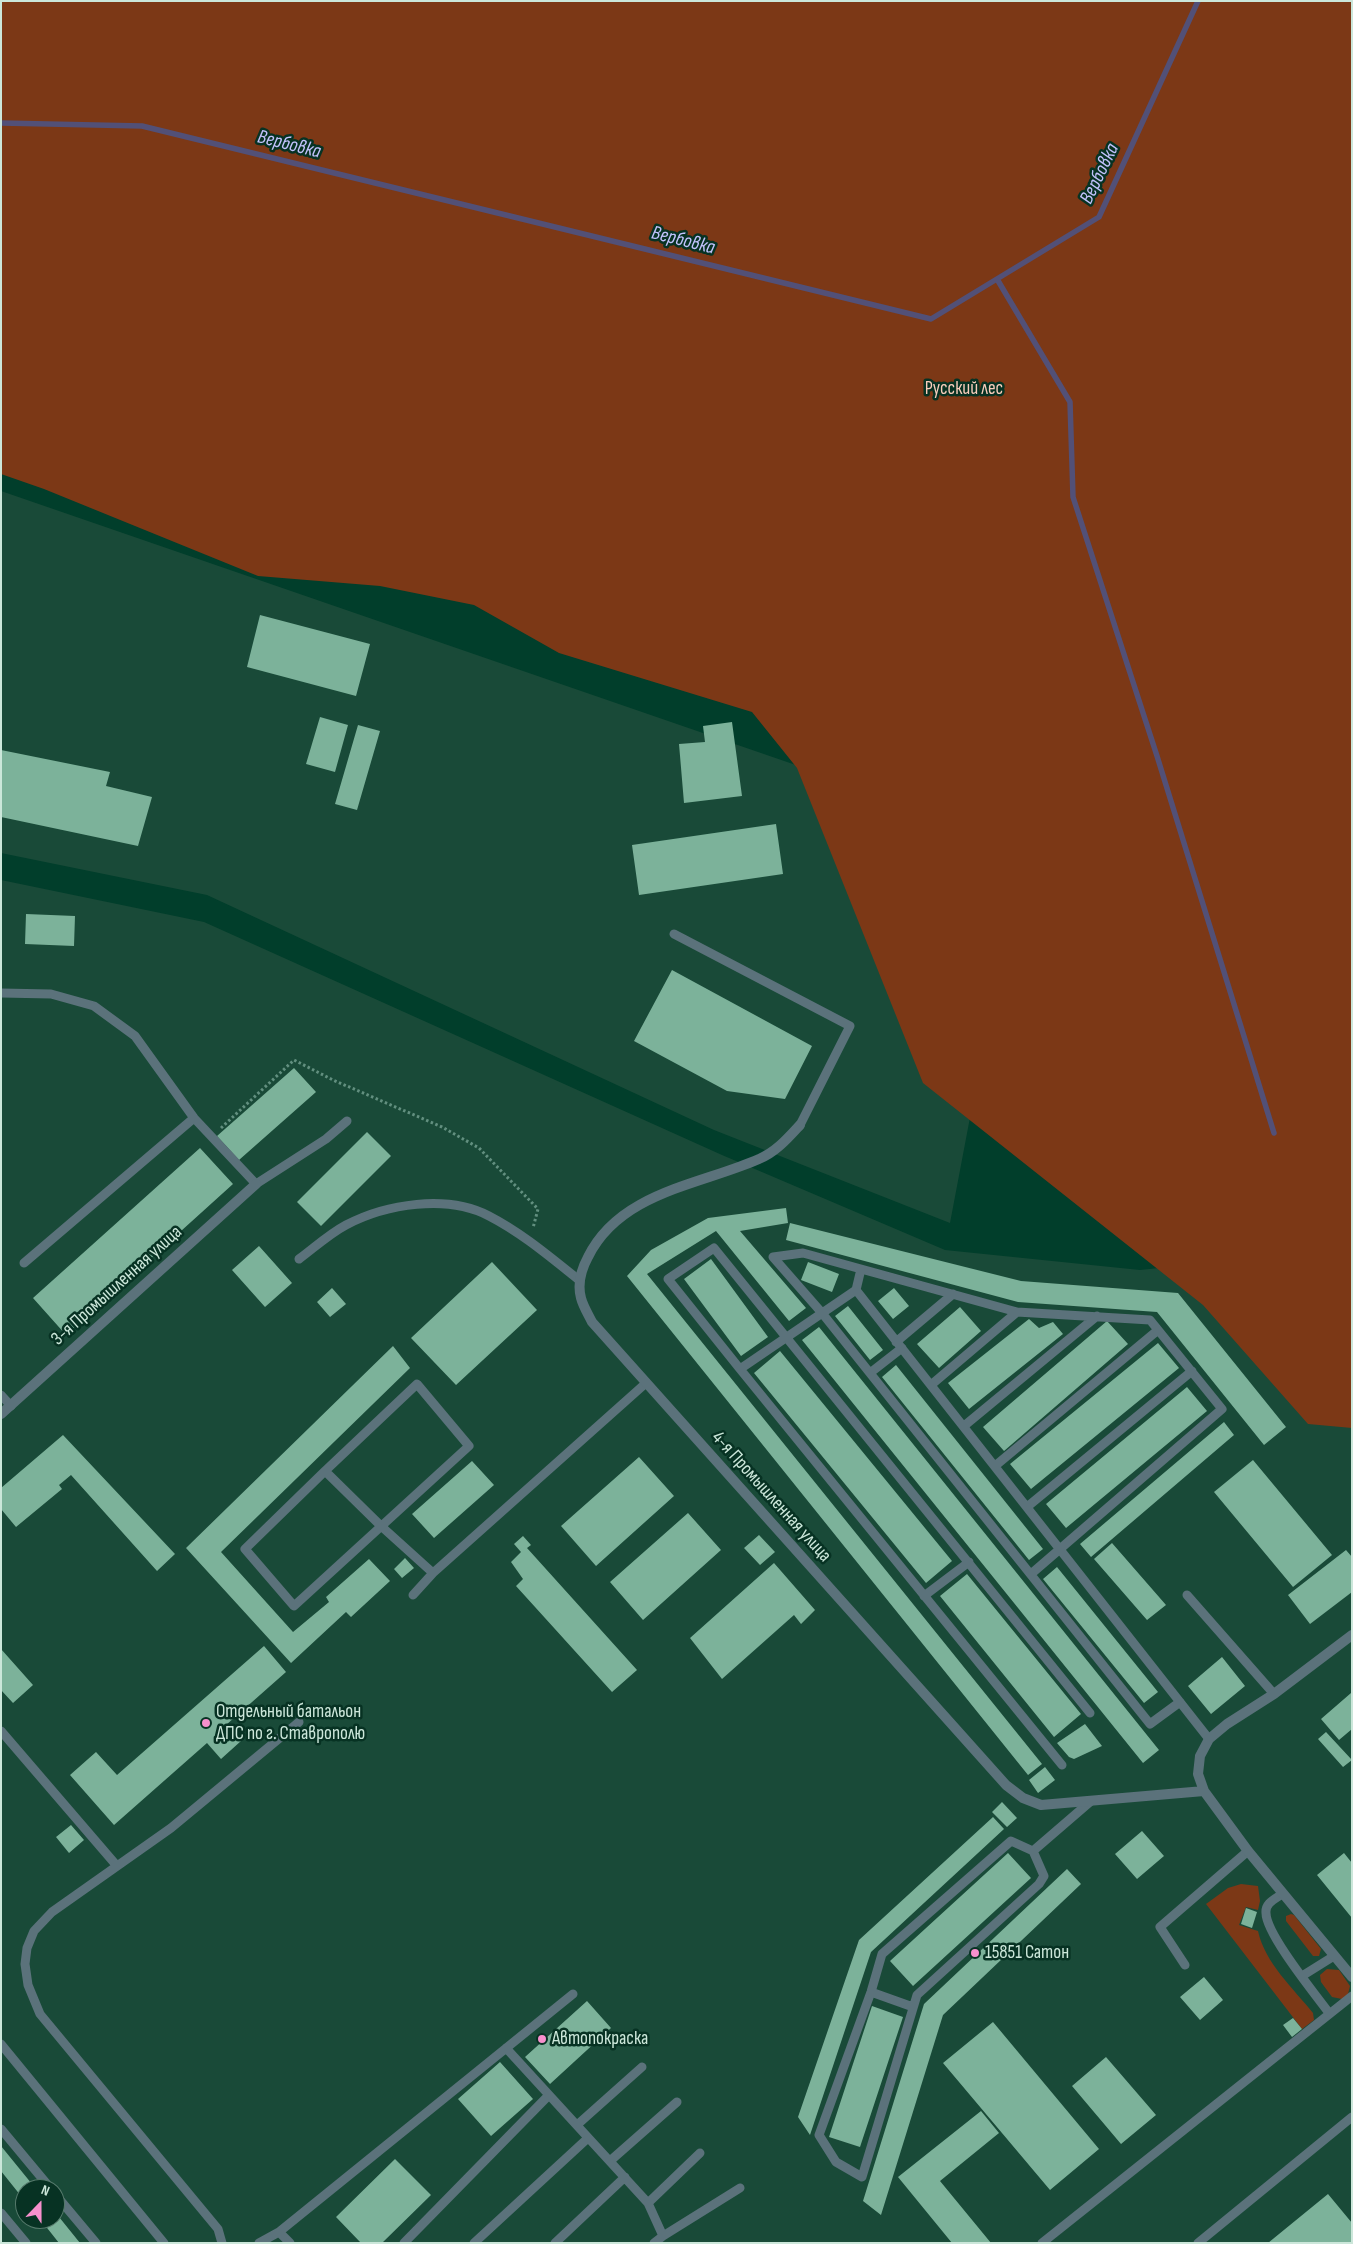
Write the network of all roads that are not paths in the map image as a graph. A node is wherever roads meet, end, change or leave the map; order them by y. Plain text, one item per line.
1 (674, 934) dead end
2 (1, 993) edge
3 (194, 1118) junction
4 (347, 1121) dead end
5 (800, 1125) joint
6 (256, 1184) junction
7 (299, 1259) dead end
8 (24, 1263) dead end
9 (860, 1270) junction
10 (579, 1280) junction
11 (856, 1290) junction
12 (953, 1294) junction
13 (1017, 1312) junction
14 (822, 1313) junction
15 (1097, 1316) junction
16 (1158, 1330) junction
17 (787, 1337) junction
18 (899, 1345) junction
19 (740, 1369) junction
20 (1192, 1372) junction
21 (870, 1373) junction
22 (646, 1384) junction
23 (931, 1385) junction
24 (1, 1395) edge
25 (11, 1406) junction
26 (1, 1414) edge
27 (964, 1426) junction
28 (995, 1466) junction
29 (325, 1471) junction
30 (1027, 1507) junction
31 (381, 1526) junction
32 (1060, 1549) junction
33 (969, 1562) junction
34 (433, 1573) junction
35 (1031, 1574) junction
36 (413, 1595) dead end
37 (1187, 1595) dead end
38 (924, 1596) junction
39 (1352, 1636) edge
40 (1274, 1694) junction
41 (1180, 1702) junction
42 (1090, 1713) dead end
43 (299, 1722) dead end
44 (1, 1731) edge
45 (1209, 1739) junction
46 (1062, 1765) dead end
47 (1204, 1791) junction
48 (1091, 1800) junction
49 (1033, 1851) junction
50 (1248, 1851) junction
51 (117, 1866) junction
52 (1282, 1894) junction
53 (1334, 1956) junction
54 (1185, 1965) dead end
55 (1302, 1976) junction
56 (1352, 1977) edge
57 (870, 1992) junction
58 (573, 1994) dead end
59 (1352, 1996) edge
60 (913, 2007) junction
61 (1329, 2014) junction
62 (1, 2044) edge
63 (506, 2048) junction
64 (642, 2067) dead end
65 (549, 2095) junction
66 (676, 2102) dead end
67 (1352, 2117) edge
68 (577, 2125) junction
69 (1, 2129) edge
70 (588, 2138) junction
71 (700, 2153) dead end
72 (610, 2161) junction
73 (625, 2177) junction
74 (43, 2179) edge
75 (740, 2188) dead end
76 (648, 2202) junction
77 (65, 2206) edge
78 (1, 2213) edge
79 (279, 2232) junction
80 (663, 2236) junction
81 (26, 2243) edge
82 (96, 2243) edge
83 (164, 2243) edge
84 (222, 2243) edge
85 (259, 2243) edge
86 (290, 2243) edge
87 (404, 2243) edge
88 (474, 2243) edge
89 (554, 2243) edge
90 (654, 2243) edge
91 (1042, 2243) edge
92 (1198, 2243) edge

1 - 5 lane
2 - 3 lane
3 - 6 lane
3 - 8 lane
4 - 6 lane
5 - 10 street
6 - 25 street, 3-я Промышленная улица
7 - 10 lane
9 - 11 lane
9 - 12 lane
9 - 14 lane
10 - 22 street, 4-я Промышленная улица
11 - 14 lane
11 - 18 lane
12 - 13 lane
12 - 18 lane
13 - 15 lane
13 - 23 lane
14 - 17 lane
14 - 21 lane
15 - 16 lane
15 - 27 lane
16 - 20 lane
16 - 28 lane
17 - 19 lane
17 - 19 lane
17 - 33 lane
18 - 21 lane
18 - 23 lane
19 - 38 lane
20 - 30 lane
20 - 32 lane
21 - 35 lane
22 - 34 lane
22 - 48 street, 4-я Промышленная улица
23 - 27 lane
24 - 25 lane
25 - 26 street, 3-я Промышленная улица
27 - 28 lane
28 - 30 lane
29 - 31 lane
29 - 31 lane
29 - 31 lane
30 - 32 lane
31 - 34 lane
32 - 35 lane
32 - 41 lane
33 - 38 lane
33 - 42 lane
34 - 36 lane
35 - 41 lane
37 - 40 lane
38 - 46 lane
39 - 40 street
40 - 45 street
41 - 45 lane
43 - 51 lane
44 - 51 lane
45 - 47 street
47 - 48 street, 4-я Промышленная улица
47 - 50 street
48 - 49 lane
49 - 57 lane
49 - 60 lane
50 - 52 street
50 - 54 lane
51 - 84 lane
52 - 53 street
52 - 55 lane
53 - 55 lane
53 - 56 street
55 - 61 lane
57 - 60 lane
57 - 60 lane
58 - 63 lane
59 - 61 lane
61 - 91 lane
62 - 83 lane
63 - 65 lane
63 - 79 lane
64 - 68 lane
65 - 68 lane
65 - 87 lane
66 - 72 lane
67 - 92 lane
68 - 70 lane
69 - 74 lane
70 - 72 lane
70 - 88 lane
71 - 76 lane
72 - 73 lane
73 - 76 lane
73 - 89 lane
75 - 80 lane
76 - 80 lane
77 - 82 lane
78 - 81 lane
79 - 85 lane
79 - 86 lane
80 - 90 lane

